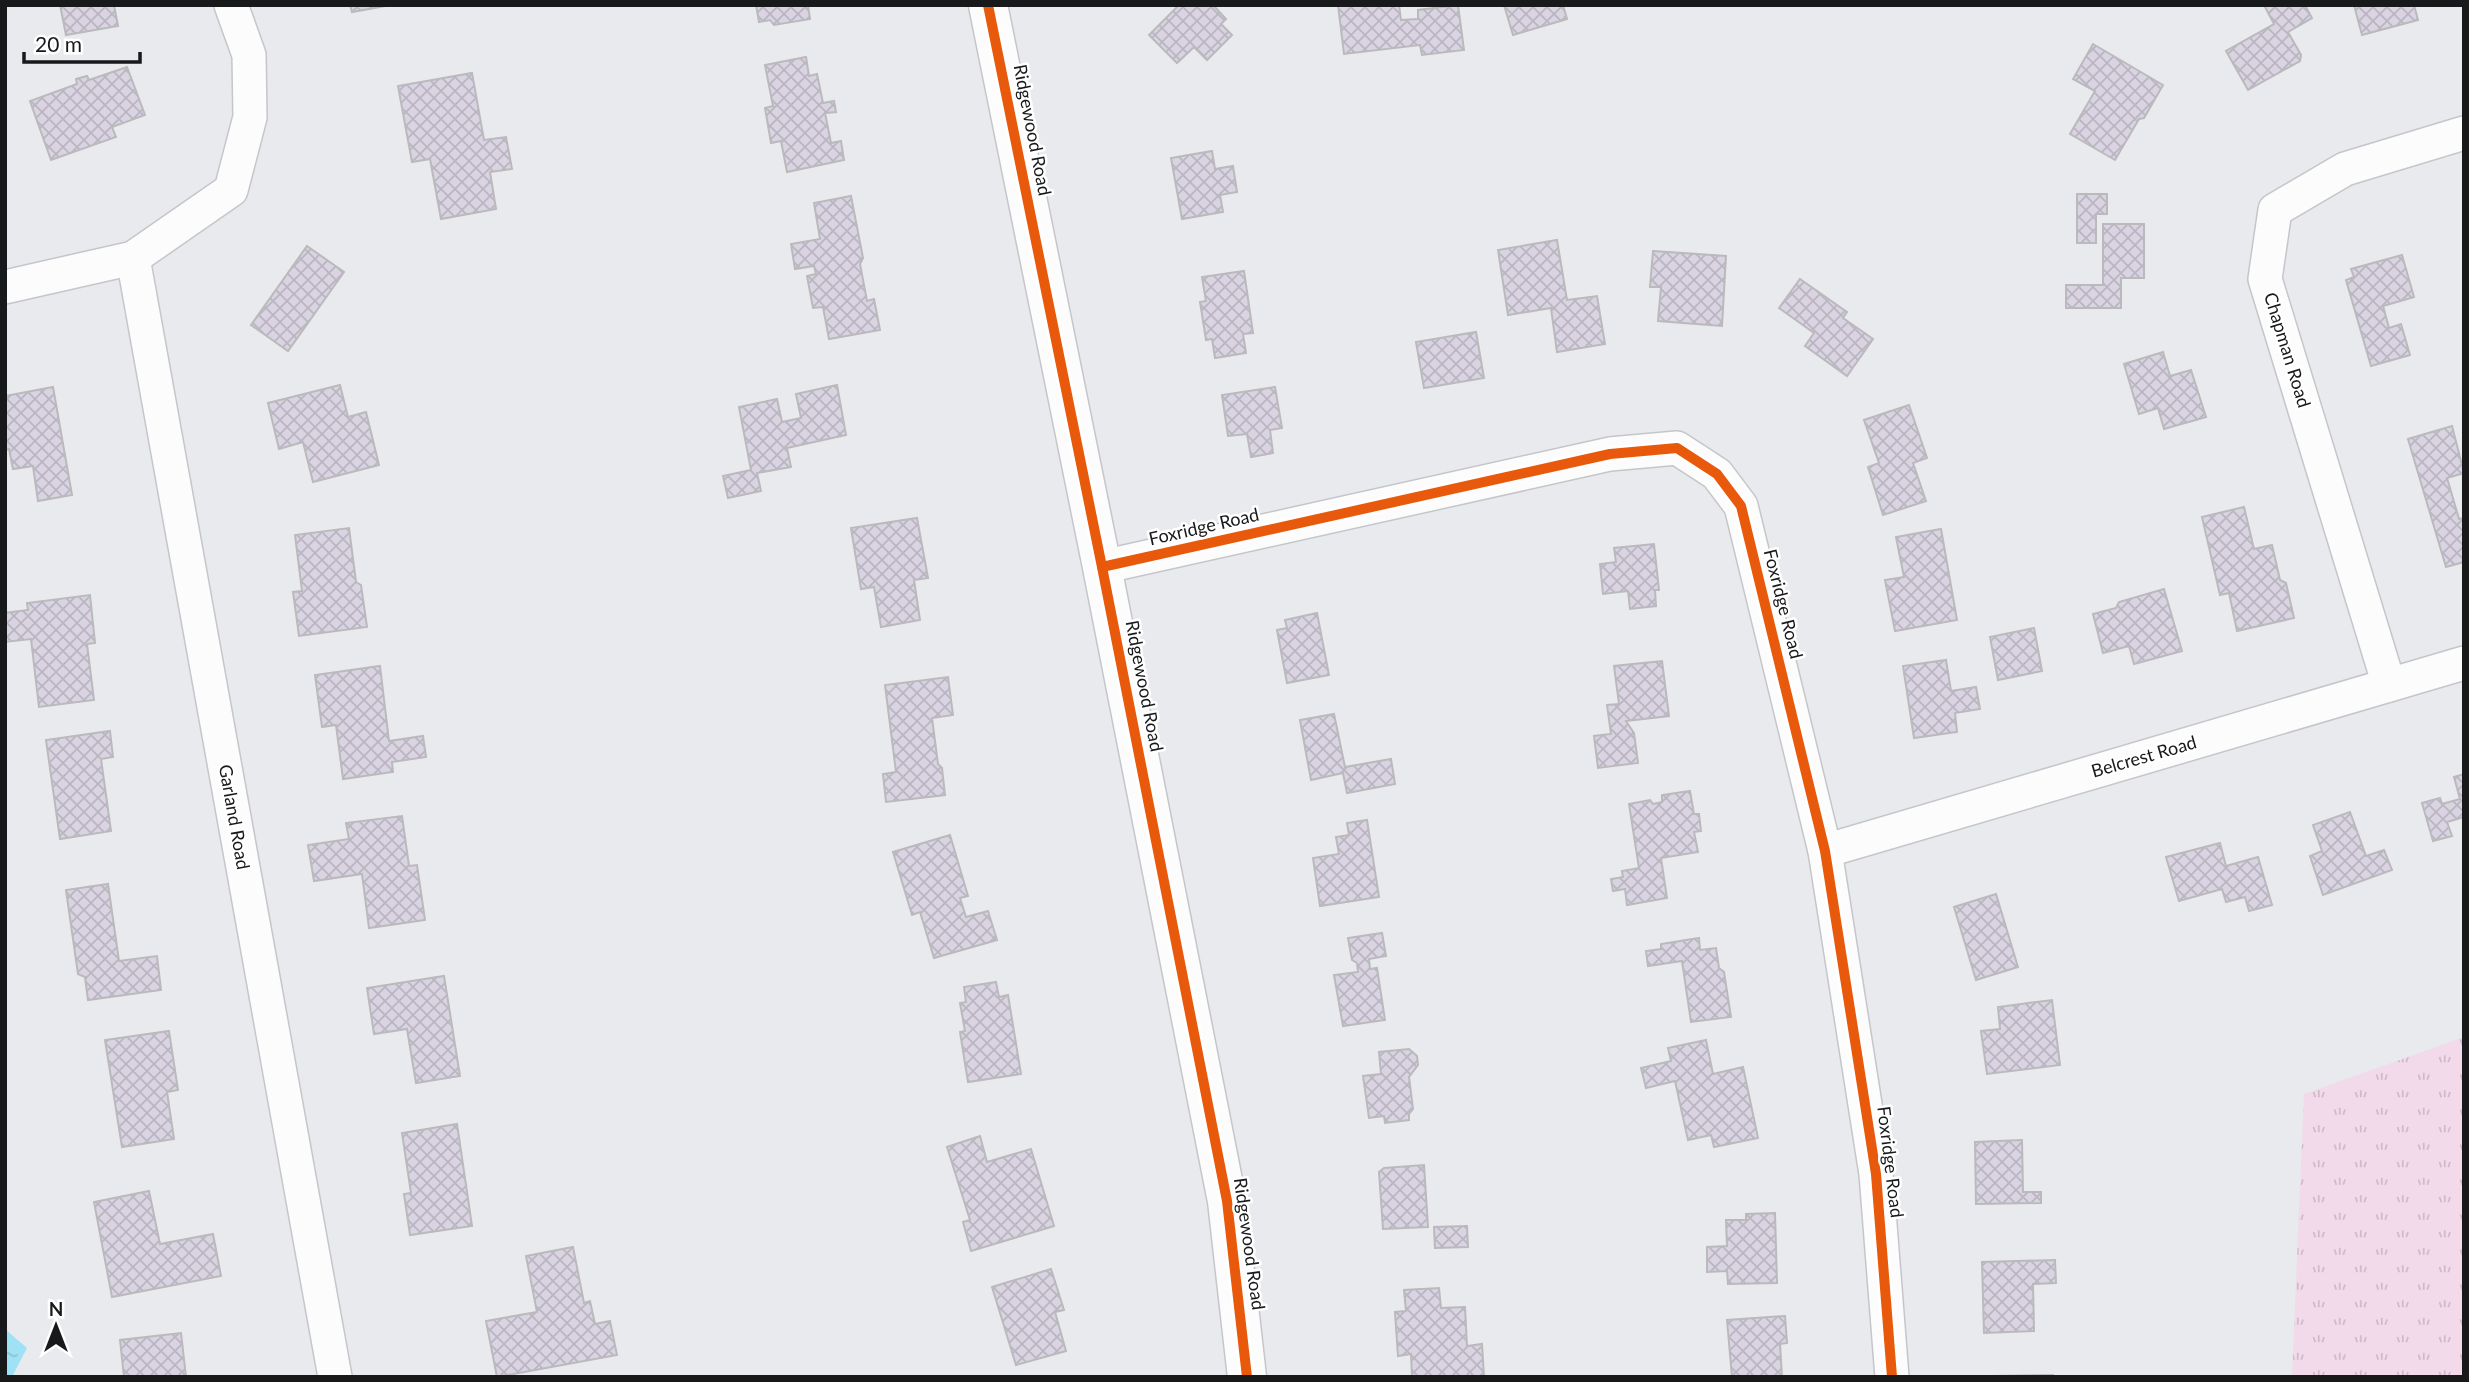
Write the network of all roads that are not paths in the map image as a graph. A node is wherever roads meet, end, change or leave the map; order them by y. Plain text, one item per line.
1 (231, 5) edge
2 (988, 5) edge
3 (2464, 133) edge
4 (133, 258) junction
5 (5, 287) edge
6 (1102, 567) junction
7 (2464, 663) edge
8 (2389, 685) junction
9 (1825, 851) junction
10 (335, 1377) edge
11 (1247, 1377) edge
12 (1892, 1377) edge

1 - 4 street
2 - 6 main road, Ridgewood Road
3 - 8 street, Chapman Road
4 - 5 street
4 - 10 street, Garland Road
6 - 9 street, Foxridge Road
6 - 11 main road, Ridgewood Road
7 - 8 street, Belcrest Road
8 - 9 street, Belcrest Road
9 - 12 street, Foxridge Road

